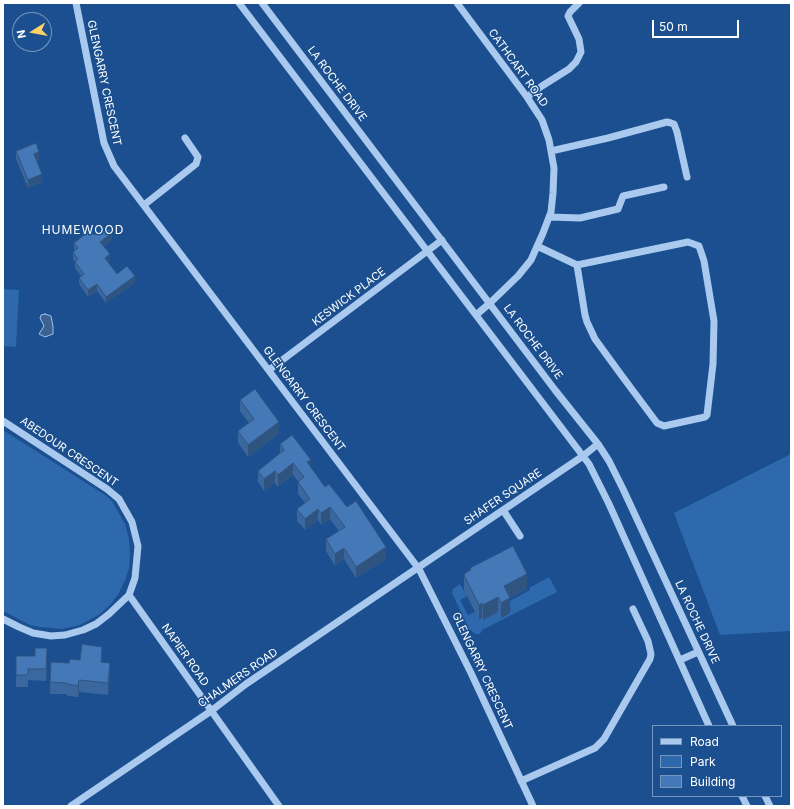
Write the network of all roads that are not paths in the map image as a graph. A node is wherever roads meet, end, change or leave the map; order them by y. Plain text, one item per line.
1 (76, 3) edge
2 (239, 3) edge
3 (262, 3) edge
4 (457, 3) edge
5 (579, 3) edge
6 (527, 96) junction
7 (186, 138) dead end
8 (551, 151) junction
9 (687, 177) dead end
10 (664, 187) dead end
11 (144, 205) junction
12 (549, 217) junction
13 (442, 240) junction
14 (537, 246) junction
15 (428, 251) junction
16 (577, 265) junction
17 (490, 304) junction
18 (476, 315) junction
19 (269, 370) junction
20 (3, 421) edge
21 (598, 444) junction
22 (583, 456) junction
23 (503, 510) junction
24 (520, 536) dead end
25 (419, 568) junction
26 (129, 595) junction
27 (632, 609) dead end
28 (3, 619) edge
29 (698, 652) junction
30 (680, 660) junction
31 (212, 711) junction
32 (710, 725) edge
33 (733, 725) edge
34 (522, 781) junction
35 (742, 797) edge
36 (766, 797) edge
37 (71, 806) edge
38 (279, 806) edge
39 (533, 806) edge
40 (747, 806) edge
41 (770, 806) edge

1 - 11 street, GLENGARRY CRESCENT
2 - 15 street
3 - 13 street, LA ROCHE DRIVE
4 - 6 street, CATHCART ROAD
5 - 6 street
6 - 8 street, CATHCART ROAD
7 - 11 street
8 - 9 street
8 - 12 street, CATHCART ROAD
10 - 12 street
11 - 19 street, GLENGARRY CRESCENT
12 - 14 street, CATHCART ROAD
13 - 15 street, KESWICK PLACE
13 - 17 street, LA ROCHE DRIVE
14 - 16 street
14 - 17 street, CATHCART ROAD
15 - 18 street
15 - 19 street, KESWICK PLACE
16 - 16 street
17 - 18 street, CATHCART ROAD
17 - 21 street, LA ROCHE DRIVE
18 - 22 street
19 - 25 street, GLENGARRY CRESCENT
20 - 26 street, ABEDOUR CRESCENT
21 - 22 street, SHAFER SQUARE
21 - 29 street, LA ROCHE DRIVE
22 - 23 street, SHAFER SQUARE
22 - 30 street
23 - 24 street
23 - 25 street, SHAFER SQUARE
25 - 31 street, CHALMERS ROAD
25 - 34 street, GLENGARRY CRESCENT
26 - 28 street, ABEDOUR CRESCENT
26 - 31 street, NAPIER ROAD
27 - 34 street
29 - 30 street
29 - 33 street, LA ROCHE DRIVE
30 - 32 street
31 - 37 street, CHALMERS ROAD
31 - 38 street, NAPIER ROAD
34 - 39 street, GLENGARRY CRESCENT
35 - 40 street
36 - 41 street

